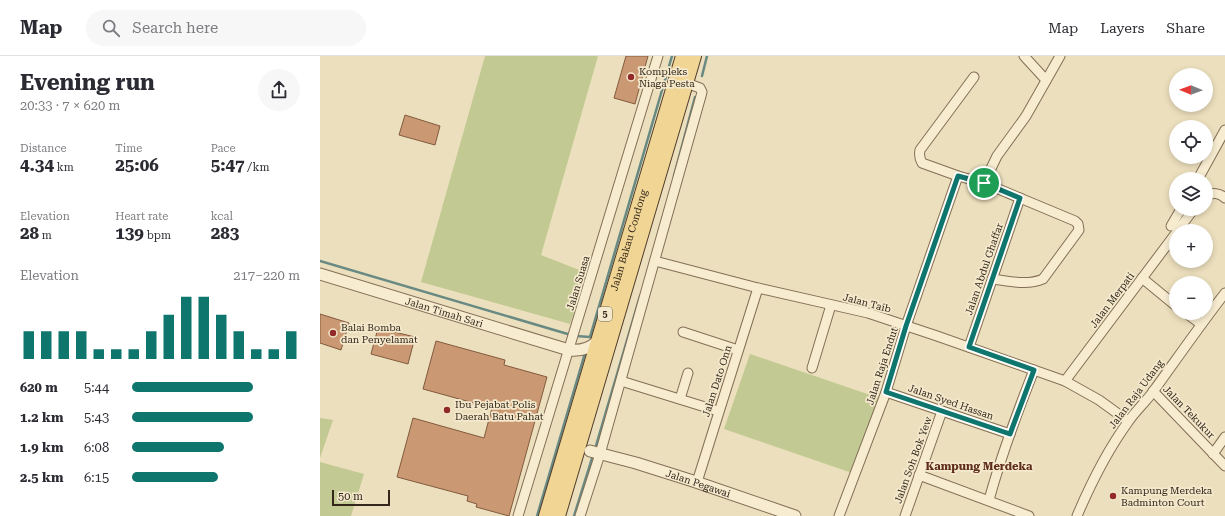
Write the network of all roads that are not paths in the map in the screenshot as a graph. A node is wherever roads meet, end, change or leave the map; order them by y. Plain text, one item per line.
1 (658, 56) edge
2 (683, 56) edge
3 (694, 56) edge
4 (1024, 56) edge
5 (1060, 56) edge
6 (974, 77) dead end
7 (1046, 80) junction
8 (686, 83) junction
9 (1225, 130) edge
10 (1202, 172) edge
11 (958, 176) junction
12 (984, 183) junction
13 (1213, 194) edge
14 (1020, 198) junction
15 (1225, 198) edge
16 (1188, 216) edge
17 (1180, 224) edge
18 (1169, 239) edge
19 (655, 261) junction
20 (320, 274) edge
21 (1142, 278) junction
22 (992, 279) junction
23 (758, 288) junction
24 (1225, 293) edge
25 (1169, 300) edge
26 (831, 305) junction
27 (1196, 320) edge
28 (1201, 324) junction
29 (906, 326) junction
30 (683, 332) dead end
31 (594, 344) junction
32 (572, 347) junction
33 (969, 347) junction
34 (738, 350) junction
35 (812, 368) dead end
36 (1034, 370) junction
37 (688, 373) dead end
38 (621, 381) junction
39 (1065, 381) junction
40 (1153, 391) junction
41 (886, 392) junction
42 (680, 399) junction
43 (718, 411) junction
44 (942, 411) junction
45 (586, 422) junction
46 (1128, 422) junction
47 (1010, 434) junction
48 (1225, 436) edge
49 (595, 453) junction
50 (1213, 454) junction
51 (1225, 466) edge
52 (573, 467) junction
53 (919, 475) junction
54 (697, 482) junction
55 (988, 500) junction
56 (518, 516) edge
57 (546, 516) edge
58 (558, 516) edge
59 (580, 516) edge
60 (795, 516) edge
61 (839, 516) edge
62 (904, 516) edge
63 (1029, 516) edge
64 (1077, 516) edge

1 - 32 street, Jalan Suasa
2 - 31 main road, Jalan Bakau Condong / 5
3 - 8 main road, Jalan Bakau Condong / 5
4 - 7 street
5 - 7 street
6 - 11 street
7 - 12 street
8 - 19 street
8 - 45 main road, Jalan Bakau Condong / 5
9 - 10 street
11 - 12 street
11 - 29 street, Jalan Raja Endut
12 - 14 street
13 - 15 street
14 - 22 street, Jalan Abdul Ghaffar
14 - 22 street
16 - 17 street, Jalan Merpati
18 - 21 street, Jalan Merpati
19 - 23 street, Jalan Taib
19 - 38 street
20 - 32 street, Jalan Timah Sari
21 - 25 street
21 - 39 street, Jalan Merpati
22 - 33 street, Jalan Abdul Ghaffar
23 - 26 street, Jalan Taib
23 - 34 street, Jalan Dato Onn
24 - 28 street, Jalan Raja Udang
26 - 29 street, Jalan Taib
26 - 35 street
27 - 28 street
28 - 40 street, Jalan Raja Udang
29 - 33 street, Jalan Taib
29 - 41 street, Jalan Raja Endut
30 - 34 street
31 - 32 street
31 - 57 main road, Jalan Bakau Condong / 5
32 - 56 street, Jalan Suasa
33 - 36 street, Jalan Taib
34 - 43 street, Jalan Dato Onn
36 - 39 street, Jalan Taib
36 - 47 street
37 - 42 street
38 - 42 street
38 - 49 street
39 - 46 street, Jalan Taib
40 - 46 street, Jalan Raja Udang
40 - 50 street, Jalan Tekukur
41 - 44 street, Jalan Syed Hassan
41 - 61 street, Jalan Raja Endut
42 - 43 street
43 - 54 street, Jalan Dato Onn
44 - 47 street, Jalan Syed Hassan
44 - 53 street, Jalan Soh Bok Yew
45 - 49 street
45 - 52 main road, Jalan Bakau Condong / 5
46 - 64 street, Jalan Raja Udang
47 - 55 street
48 - 50 street
49 - 52 street
49 - 54 street, Jalan Pegawai
49 - 59 street
50 - 51 street, Jalan Tekukur
52 - 58 main road, Jalan Bakau Condong / 5
53 - 55 street
53 - 62 street, Jalan Soh Bok Yew
54 - 60 street, Jalan Pegawai
55 - 63 street

